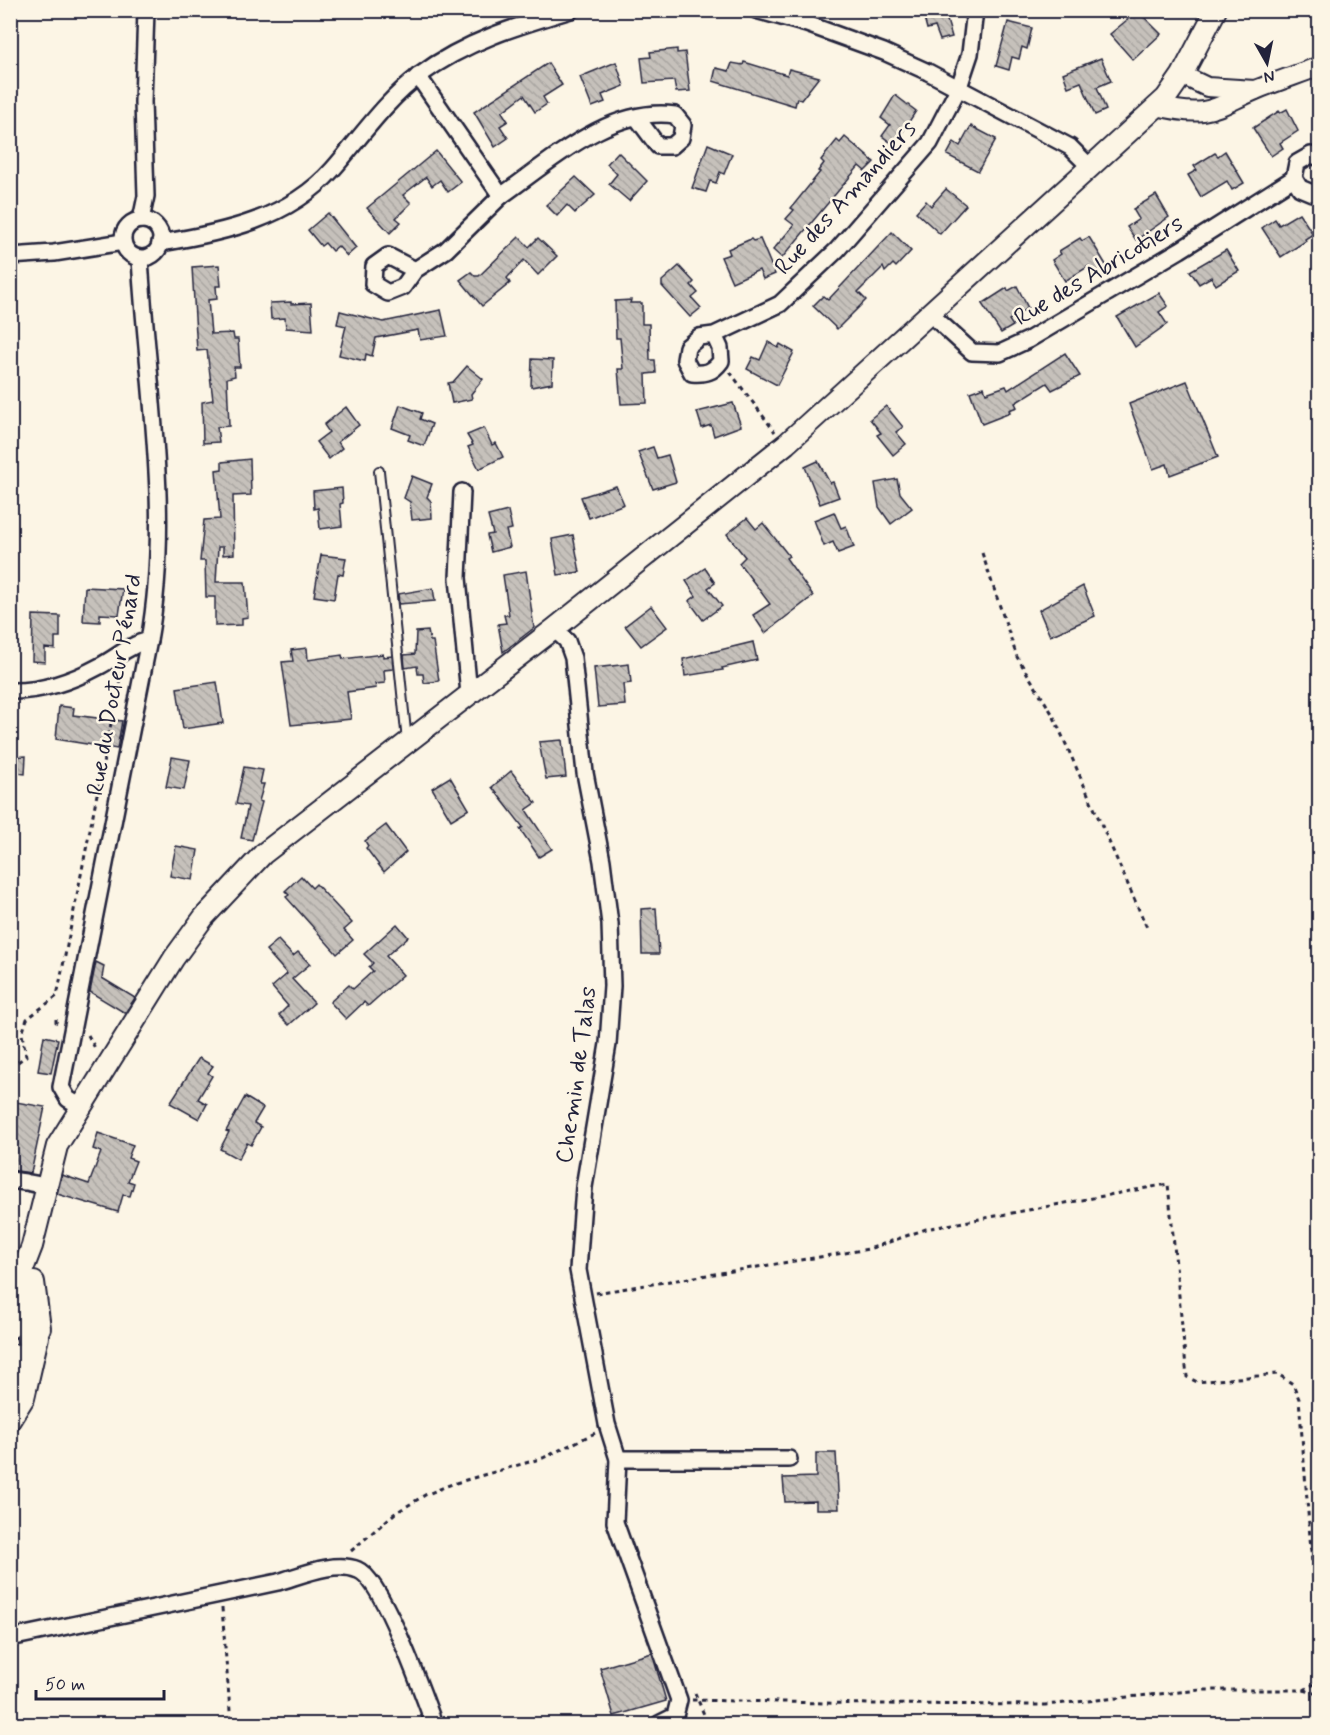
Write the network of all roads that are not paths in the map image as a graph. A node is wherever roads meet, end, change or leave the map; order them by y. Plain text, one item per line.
1 (146, 10) edge
2 (571, 10) edge
3 (756, 10) edge
4 (975, 10) edge
5 (1216, 10) edge
6 (1320, 66) edge
7 (1182, 75) junction
8 (418, 76) junction
9 (959, 87) junction
10 (1257, 90) junction
11 (1157, 106) junction
12 (638, 118) dead end
13 (1320, 158) edge
14 (1090, 167) junction
15 (1294, 178) junction
16 (1320, 190) edge
17 (501, 196) junction
18 (141, 220) junction
19 (123, 243) junction
20 (160, 243) junction
21 (10, 256) edge
22 (140, 258) junction
23 (415, 270) dead end
24 (926, 314) junction
25 (714, 336) junction
26 (379, 471) dead end
27 (462, 492) dead end
28 (554, 629) junction
29 (150, 640) junction
30 (10, 691) edge
31 (469, 694) junction
32 (407, 742) junction
33 (82, 1107) junction
34 (28, 1183) edge
35 (32, 1246) junction
36 (24, 1308) junction
37 (10, 1328) edge
38 (40, 1328) junction
39 (10, 1340) edge
40 (19, 1355) edge
41 (15, 1386) edge
42 (10, 1422) edge
43 (618, 1459) junction
44 (789, 1459) dead end
45 (10, 1638) edge
46 (434, 1725) edge
47 (659, 1725) edge

1 - 18 street
2 - 8 street
3 - 9 street
4 - 9 street, Rue des Amandiers
5 - 7 main road
6 - 10 street
7 - 10 street
7 - 11 main road
8 - 17 street
8 - 20 street
9 - 14 street
9 - 25 street, Rue des Amandiers
10 - 11 street
11 - 14 main road
12 - 17 street
13 - 15 street
14 - 24 main road
15 - 16 street
15 - 24 street, Rue des Abricotiers
17 - 23 street
18 - 19 street
18 - 20 street
19 - 21 street
19 - 22 street
20 - 22 street
22 - 29 street, Rue du Docteur Pénard
24 - 28 main road
25 - 25 street
26 - 32 lane
27 - 31 street
28 - 31 main road
28 - 43 street, Chemin de Talas
29 - 30 street
29 - 33 street, Rue du Docteur Pénard
31 - 32 main road
32 - 33 main road
33 - 34 main road
34 - 35 main road
35 - 36 main road
35 - 38 main road
36 - 37 main road
36 - 40 street
38 - 40 main road
38 - 41 street
39 - 40 street
40 - 41 street
41 - 42 street
43 - 44 street
43 - 47 street
45 - 46 street

